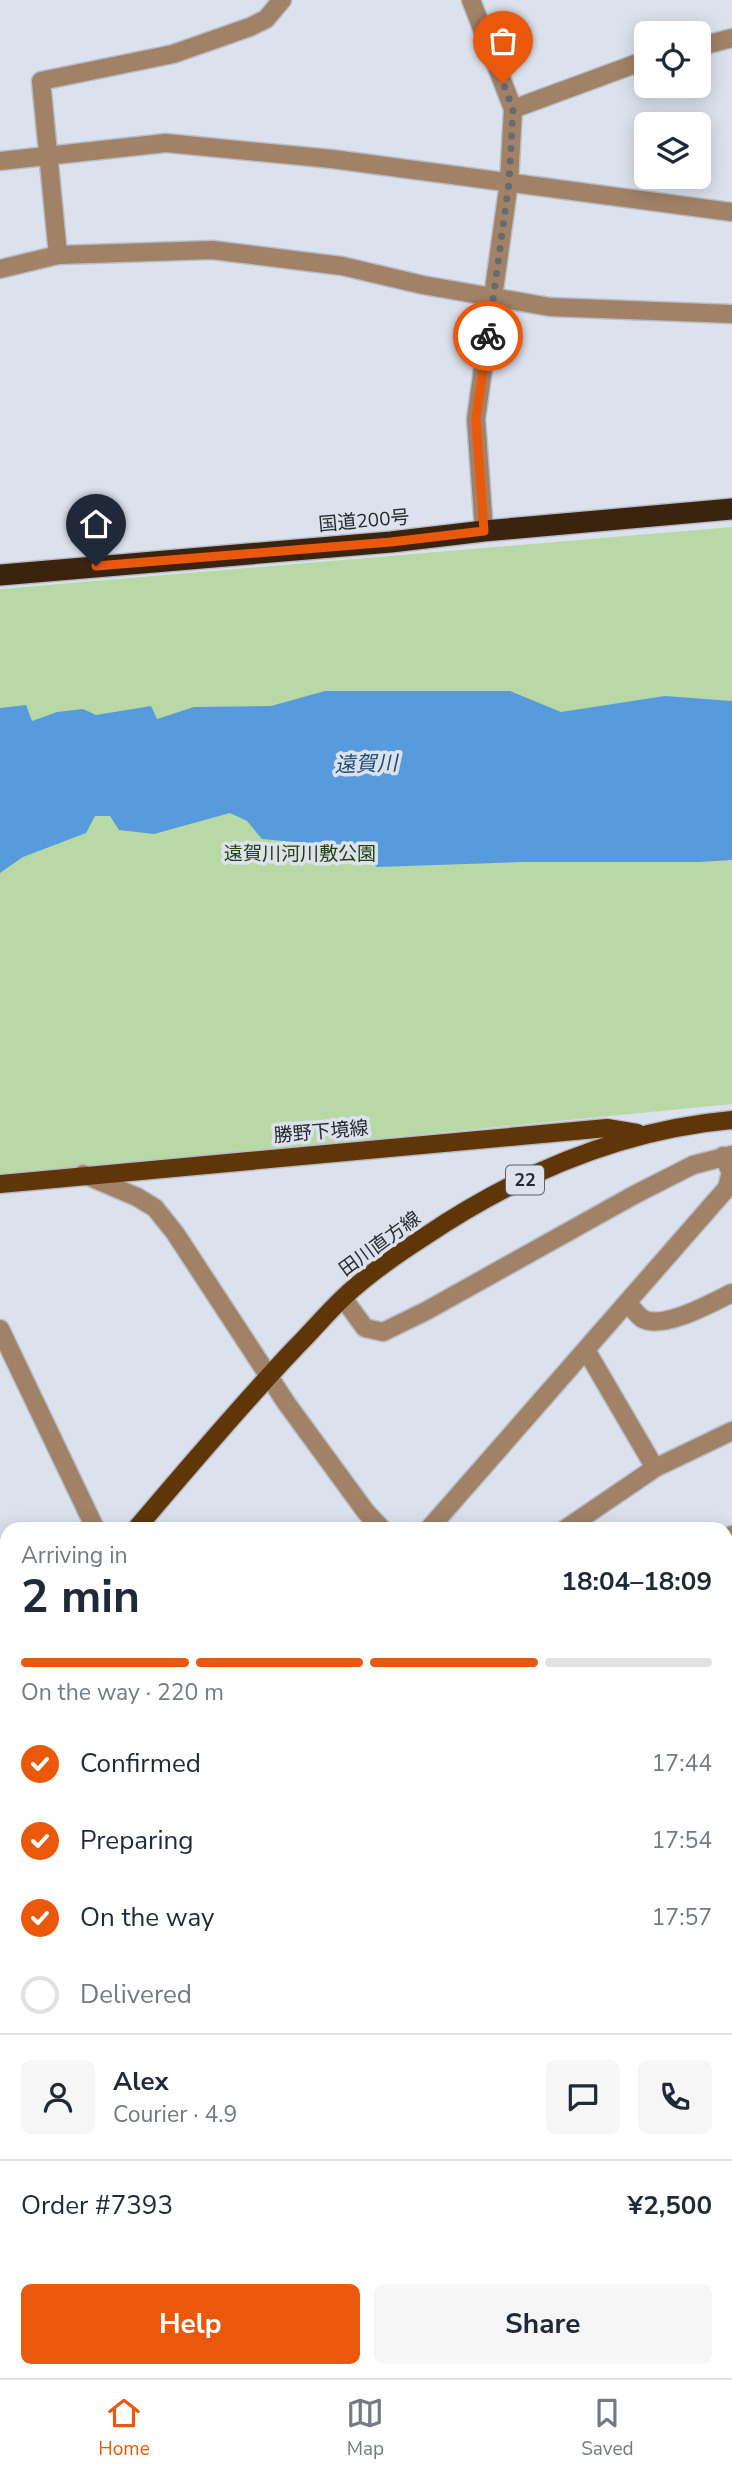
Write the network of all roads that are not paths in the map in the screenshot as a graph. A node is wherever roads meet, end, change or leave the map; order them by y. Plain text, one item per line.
1 (282, 0) edge
2 (471, 0) edge
3 (732, 38) edge
4 (711, 44) edge
5 (634, 64) edge
6 (513, 109) junction
7 (48, 155) junction
8 (0, 161) edge
9 (509, 183) junction
10 (732, 212) edge
11 (58, 255) junction
12 (0, 269) edge
13 (494, 298) junction
14 (732, 314) edge
15 (732, 509) edge
16 (484, 531) junction
17 (0, 575) edge
18 (732, 1120) edge
19 (645, 1135) junction
20 (728, 1155) edge
21 (83, 1174) junction
22 (0, 1184) edge
23 (732, 1293) edge
24 (343, 1297) junction
25 (628, 1303) junction
26 (0, 1329) edge
27 (586, 1350) junction
28 (270, 1375) junction
29 (732, 1430) edge
30 (655, 1468) junction
31 (92, 1522) edge
32 (142, 1522) edge
33 (375, 1522) edge
34 (435, 1522) edge
35 (576, 1522) edge

1 - 7 street
2 - 6 street
3 - 4 street
5 - 6 street
6 - 9 street
7 - 8 street
7 - 9 street
7 - 11 street
9 - 10 street
9 - 13 street
11 - 12 street
11 - 13 street
13 - 14 street
13 - 16 street
15 - 16 highway, 国道200号
16 - 17 highway, 国道200号
18 - 19 main road, 田川直方線 / 22
19 - 21 main road, 勝野下境線
19 - 24 main road, 田川直方線 / 22
20 - 24 street
20 - 25 street
21 - 22 main road, 勝野下境線
21 - 28 street
23 - 25 street
24 - 28 main road, 田川直方線 / 22
25 - 27 street
26 - 31 street
27 - 30 street
27 - 34 street
28 - 32 main road, 田川直方線 / 22
28 - 33 street
29 - 30 street
30 - 35 street

